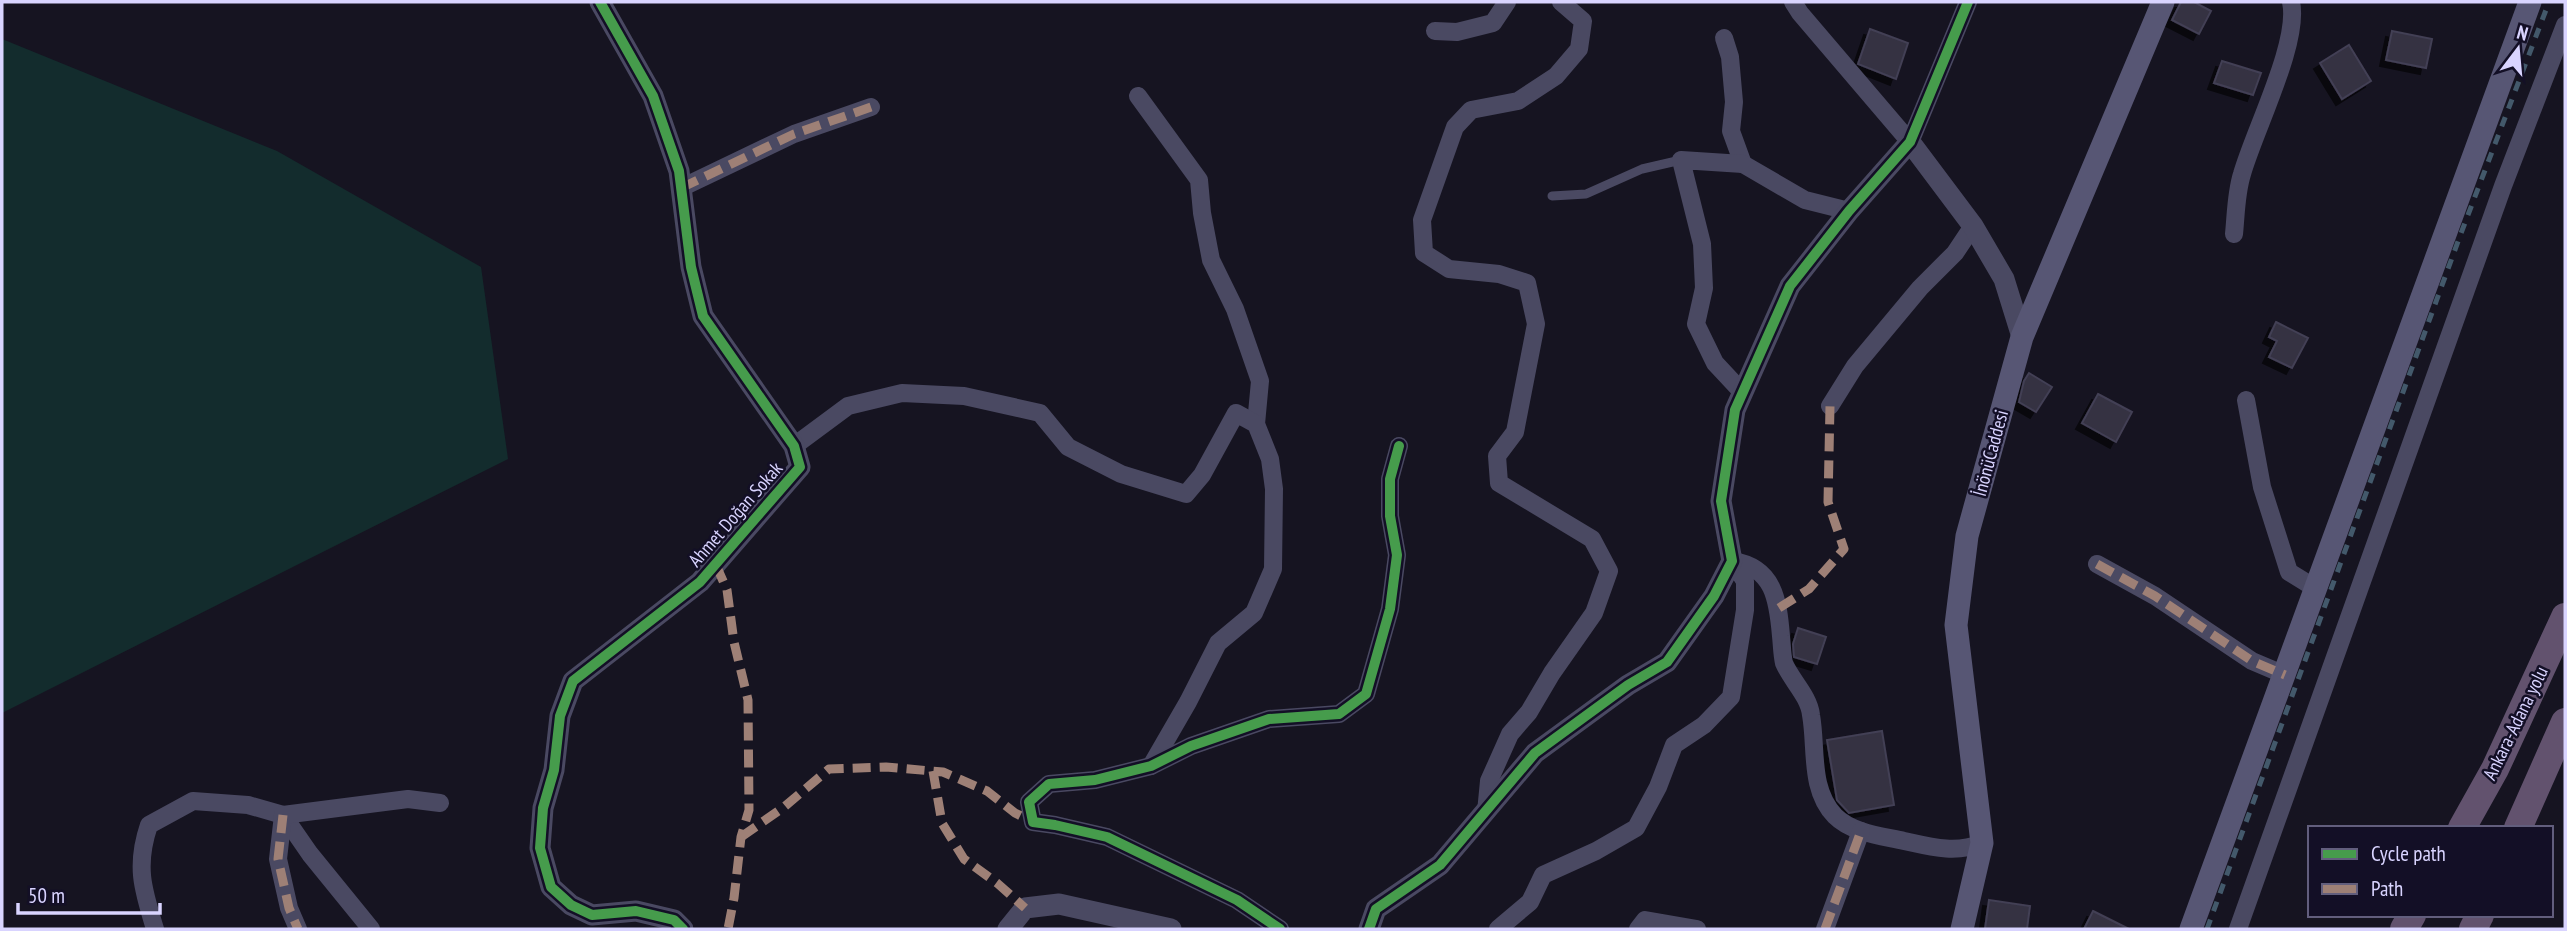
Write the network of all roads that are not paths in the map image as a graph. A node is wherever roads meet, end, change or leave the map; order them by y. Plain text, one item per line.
1 (600, 2) edge
2 (1507, 2) edge
3 (1561, 2) edge
4 (1968, 2) edge
5 (2163, 2) edge
6 (2291, 2) edge
7 (2530, 2) edge
8 (1799, 5) edge
9 (2565, 24) edge
10 (1435, 31) dead end
11 (1724, 38) dead end
12 (1138, 96) dead end
13 (871, 107) dead end
14 (1910, 142) junction
15 (1681, 160) junction
16 (1744, 164) junction
17 (681, 188) junction
18 (1552, 196) dead end
19 (1849, 211) junction
20 (1973, 226) junction
21 (2234, 234) dead end
22 (2022, 337) junction
23 (1743, 393) junction
24 (2246, 400) dead end
25 (1830, 406) dead end
26 (1256, 424) junction
27 (794, 446) junction
28 (1399, 446) dead end
29 (1732, 561) junction
30 (2097, 564) dead end
31 (2315, 588) junction
32 (2565, 617) edge
33 (2285, 675) junction
34 (2565, 722) edge
35 (1150, 766) junction
36 (440, 803) dead end
37 (1486, 812) junction
38 (284, 816) junction
39 (2463, 826) edge
40 (2519, 826) edge
41 (1861, 831) junction
42 (1982, 843) junction
43 (155, 929) edge
44 (298, 929) edge
45 (371, 929) edge
46 (682, 929) edge
47 (1008, 929) edge
48 (1171, 929) edge
49 (1280, 929) edge
50 (1368, 929) edge
51 (1498, 929) edge
52 (1638, 929) edge
53 (1697, 929) edge
54 (1825, 929) edge
55 (1962, 929) edge
56 (2191, 929) edge
57 (2238, 929) edge

1 - 17 street, Ahmet Doğan Sokak
2 - 10 street
3 - 37 street
4 - 14 street
5 - 22 main road, İnönüCaddesi
6 - 21 street
7 - 31 main road
8 - 14 street
9 - 57 street
11 - 16 street
12 - 26 street
13 - 17 street
14 - 19 street
14 - 20 street
15 - 16 street
15 - 18 lane
15 - 23 street
16 - 19 street
17 - 27 street, Ahmet Doğan Sokak
19 - 23 street
20 - 22 street
20 - 25 street
22 - 42 main road, İnönüCaddesi
23 - 29 street
24 - 31 street
26 - 27 street
26 - 35 street
27 - 46 street, Ahmet Doğan Sokak
28 - 35 street
29 - 37 street
29 - 41 street
29 - 51 street
30 - 33 street
31 - 33 main road
32 - 39 highway, Ankara-Adana yolu
33 - 56 main road
34 - 40 highway
35 - 49 street
36 - 38 street
37 - 50 street
38 - 43 street
38 - 44 street
38 - 45 street
41 - 42 street
41 - 54 street
42 - 55 main road, İnönüCaddesi
47 - 48 street
52 - 53 street

